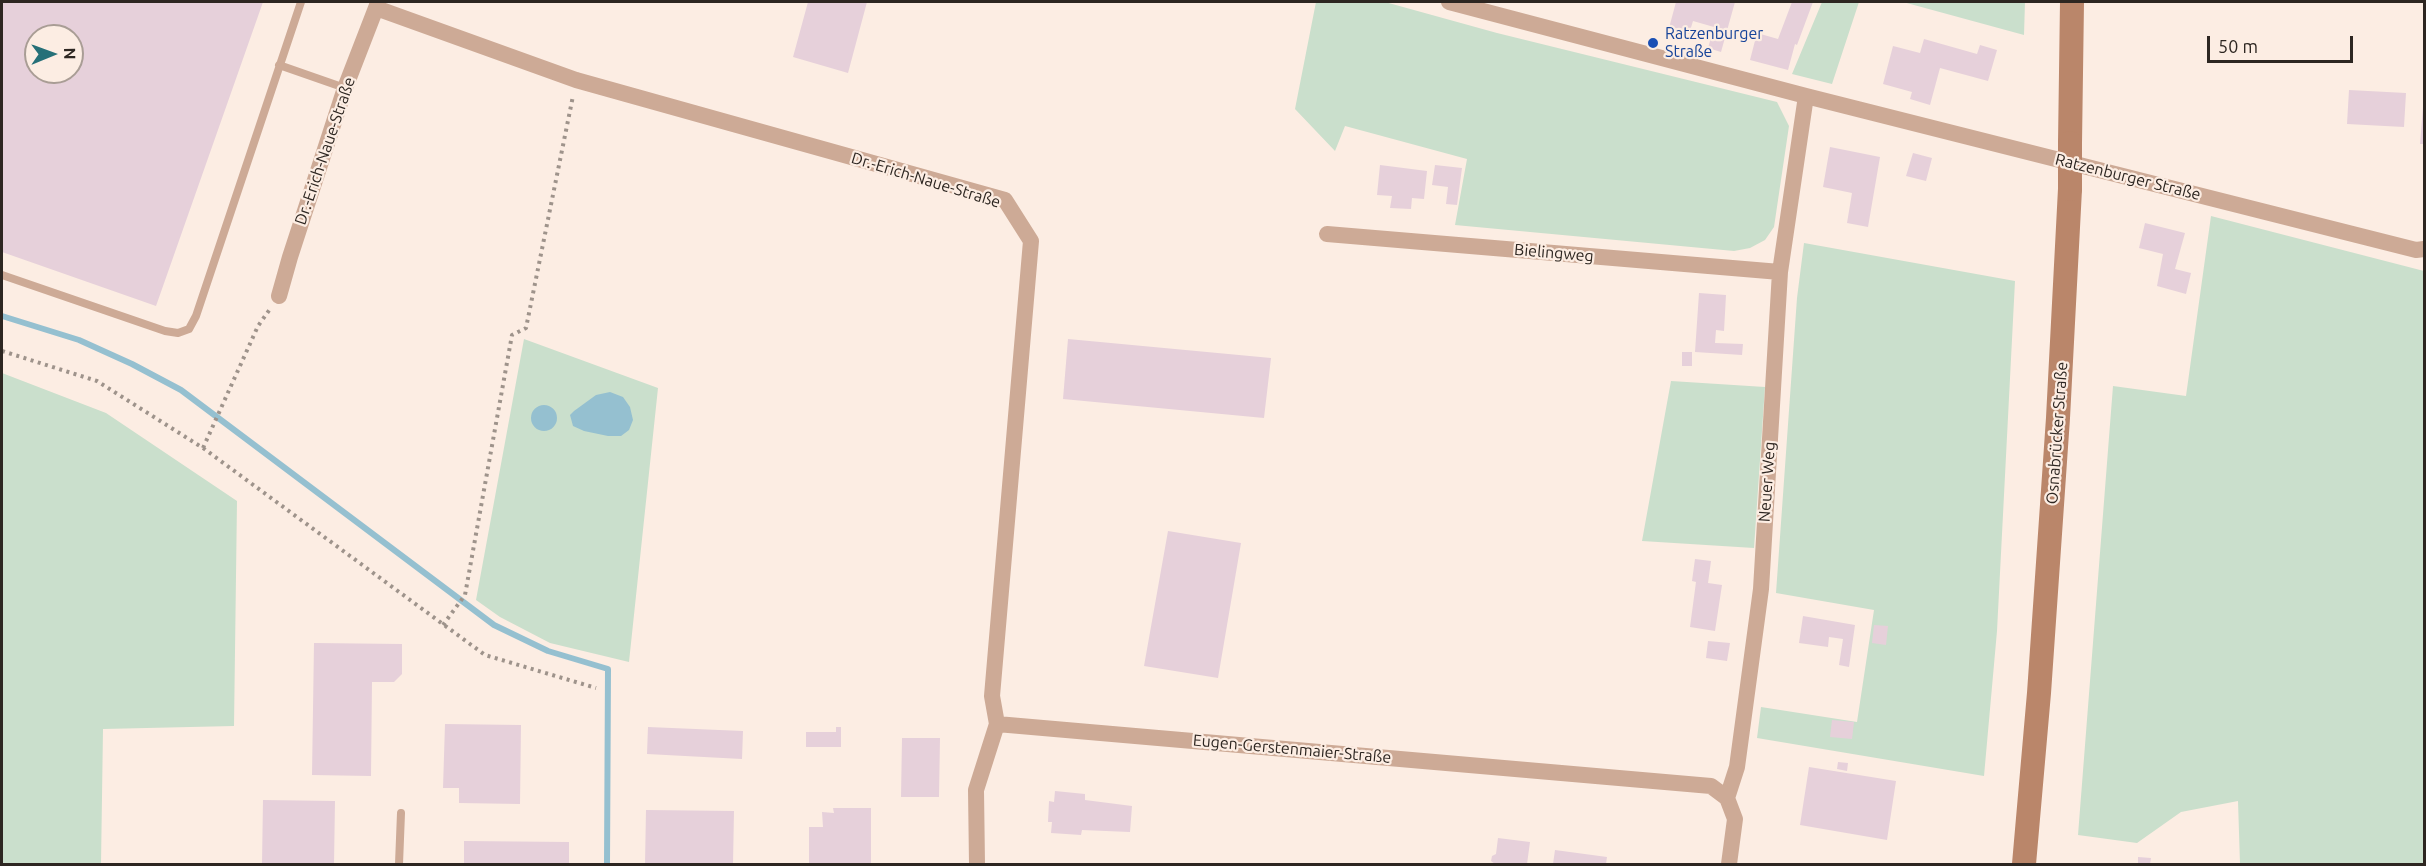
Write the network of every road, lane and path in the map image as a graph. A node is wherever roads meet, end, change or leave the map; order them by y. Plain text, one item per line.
1 (301, 2) edge
2 (1449, 2) edge
3 (2072, 2) edge
4 (377, 5) edge
5 (279, 64) junction
6 (576, 80) junction
7 (345, 88) junction
8 (1806, 96) junction
9 (1327, 234) dead end
10 (2424, 249) edge
11 (1780, 272) junction
12 (2, 275) edge
13 (279, 296) joint
14 (2, 351) edge
15 (203, 448) junction
16 (443, 625) junction
17 (596, 688) dead end
18 (997, 724) junction
19 (1727, 798) junction
20 (400, 813) dead end
21 (399, 864) edge
22 (977, 864) edge
23 (1729, 864) edge
24 (2024, 864) edge

1 - 5 lane
2 - 8 street, Ratzenburger Straße
3 - 24 main road, Osnabrücker Straße, bridge
4 - 6 street, Dr.-Erich-Naue-Straße
4 - 7 street, Dr.-Erich-Naue-Straße
5 - 7 lane
5 - 12 lane
6 - 16 path
6 - 18 street, Dr.-Erich-Naue-Straße
7 - 13 street, Dr.-Erich-Naue-Straße
8 - 10 street, Ratzenburger Straße
8 - 11 street, Neuer Weg
9 - 11 street, Bielingweg
11 - 19 street, Neuer Weg
13 - 15 path
14 - 15 path
15 - 16 path
16 - 17 path
18 - 19 street, Eugen-Gerstenmaier-Straße
18 - 22 street
19 - 23 street
20 - 21 lane

